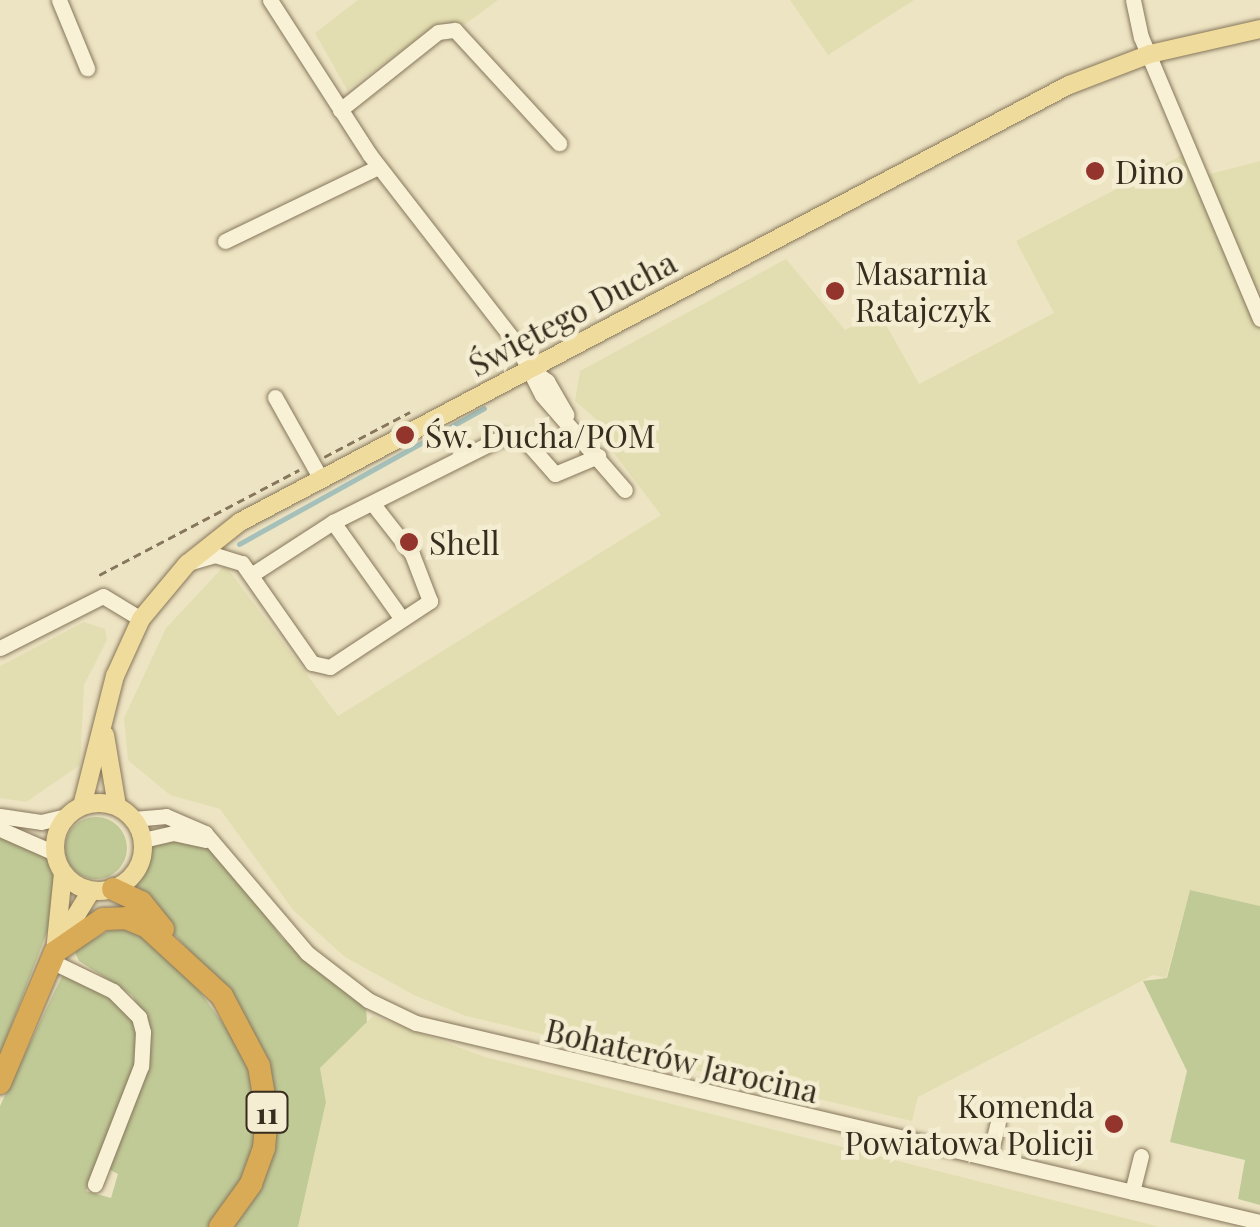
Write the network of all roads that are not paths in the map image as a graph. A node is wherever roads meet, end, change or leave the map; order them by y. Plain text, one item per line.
1 (59, 0) edge
2 (270, 0) edge
3 (1133, 0) edge
4 (1260, 29) edge
5 (1150, 54) junction
6 (86, 68) dead end
7 (340, 110) junction
8 (558, 144) dead end
9 (378, 166) junction
10 (225, 241) dead end
11 (1260, 320) edge
12 (530, 369) junction
13 (275, 396) dead end
14 (598, 456) junction
15 (316, 471) junction
16 (625, 490) dead end
17 (377, 502) junction
18 (333, 522) junction
19 (188, 564) junction
20 (251, 575) junction
21 (402, 619) junction
22 (142, 620) junction
23 (0, 648) edge
24 (104, 714) junction
25 (117, 806) junction
26 (74, 811) junction
27 (0, 816) edge
28 (133, 818) junction
29 (0, 829) edge
30 (143, 840) junction
31 (219, 843) junction
32 (55, 853) junction
33 (63, 873) junction
34 (102, 890) junction
35 (178, 950) junction
36 (53, 957) junction
37 (0, 1083) edge
38 (998, 1122) dead end
39 (1140, 1156) dead end
40 (989, 1158) junction
41 (96, 1184) dead end
42 (1132, 1192) junction
43 (1260, 1222) edge
44 (220, 1227) edge

1 - 6 street
2 - 7 street
3 - 5 street
4 - 5 main road, Świętego Ducha
5 - 11 street
5 - 12 main road, Świętego Ducha
7 - 8 street
7 - 9 street
9 - 10 street
9 - 12 street
12 - 14 street
12 - 15 main road, Świętego Ducha
13 - 15 street
14 - 16 street
14 - 17 street
15 - 19 main road, Świętego Ducha
17 - 18 street
17 - 21 street
18 - 20 street
18 - 21 street
19 - 20 street
19 - 22 main road, Świętego Ducha
20 - 21 street
22 - 23 street
22 - 24 main road, Świętego Ducha
24 - 25 main road, Świętego Ducha
24 - 26 main road, Świętego Ducha
25 - 26 main road
25 - 28 main road
26 - 27 street
26 - 32 main road
28 - 30 main road
28 - 31 street, Bohaterów Jarocina
29 - 32 street
30 - 31 street
30 - 34 main road
31 - 40 street, Bohaterów Jarocina
32 - 33 main road
33 - 34 main road
33 - 36 main road
34 - 35 highway, 11
34 - 36 main road
35 - 36 highway, 11
35 - 44 highway, 11
36 - 37 highway
36 - 41 street
38 - 40 street
39 - 42 street
40 - 42 street, Bohaterów Jarocina
42 - 43 street, Bohaterów Jarocina

